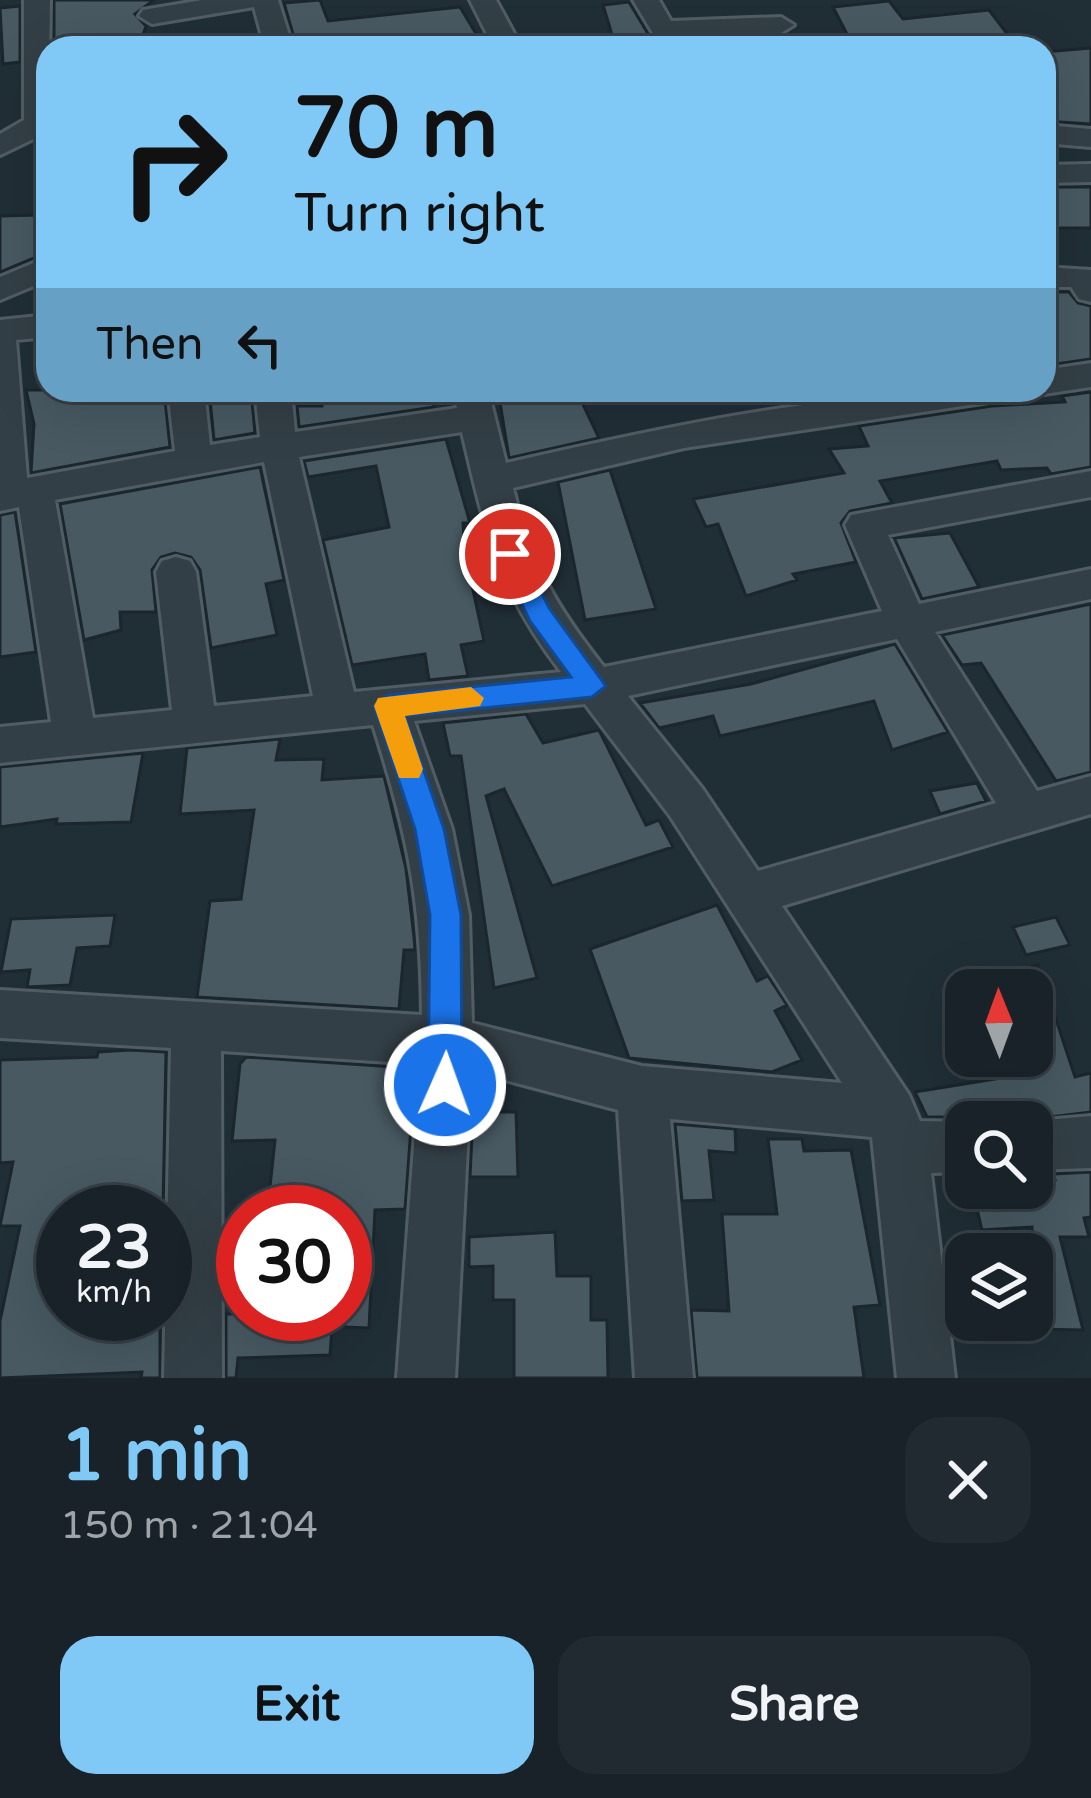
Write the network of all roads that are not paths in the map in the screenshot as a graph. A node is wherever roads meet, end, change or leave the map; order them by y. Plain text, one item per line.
1 (37, 0) edge
2 (250, 0) edge
3 (265, 0) edge
4 (482, 0) edge
5 (646, 0) edge
6 (151, 8) edge
7 (781, 24) edge
8 (38, 36) edge
9 (276, 36) edge
10 (502, 36) edge
11 (36, 58) edge
12 (0, 65) edge
13 (36, 128) edge
14 (1056, 135) edge
15 (1091, 138) edge
16 (0, 146) edge
17 (1091, 173) edge
18 (1056, 174) edge
19 (36, 273) edge
20 (1056, 277) edge
21 (0, 290) edge
22 (1091, 292) edge
23 (36, 327) edge
24 (0, 331) edge
25 (0, 342) edge
26 (1091, 375) edge
27 (1056, 380) edge
28 (187, 402) edge
29 (274, 402) edge
30 (906, 402) edge
31 (472, 404) edge
32 (279, 447) junction
33 (194, 460) junction
34 (490, 480) junction
35 (1091, 484) edge
36 (15, 494) edge
37 (176, 572) dead end
38 (1091, 584) edge
39 (906, 620) junction
40 (592, 686) junction
41 (388, 706) junction
42 (337, 711) junction
43 (195, 724) junction
44 (74, 735) junction
45 (0, 745) edge
46 (1091, 794) edge
47 (1026, 813) junction
48 (748, 895) junction
49 (0, 1014) edge
50 (196, 1024) junction
51 (447, 1041) junction
52 (642, 1091) junction
53 (897, 1131) junction
54 (945, 1141) edge
55 (1091, 1142) edge
56 (1053, 1143) edge
57 (193, 1378) edge
58 (426, 1378) edge
59 (664, 1378) edge
60 (926, 1378) edge

1 - 8 street
2 - 6 street
3 - 9 street
4 - 10 street
5 - 7 street
11 - 12 street
13 - 16 street
14 - 15 street
17 - 18 street
19 - 21 street
20 - 22 street
23 - 24 street
25 - 36 street
26 - 27 street
28 - 33 street
29 - 32 street
30 - 34 street
31 - 32 street
31 - 34 street
32 - 33 street
32 - 42 street
33 - 36 street
34 - 40 street
35 - 39 street
36 - 44 street
37 - 43 street
38 - 39 street
39 - 40 street
39 - 47 street
40 - 41 street
40 - 48 street
41 - 42 street
41 - 51 street
42 - 43 street
43 - 44 street
44 - 45 street
46 - 47 street
47 - 48 street
48 - 53 street
49 - 50 street
50 - 51 street
50 - 57 street
51 - 52 street
51 - 58 street
52 - 53 street
52 - 59 street
53 - 54 street
53 - 60 street
55 - 56 street

